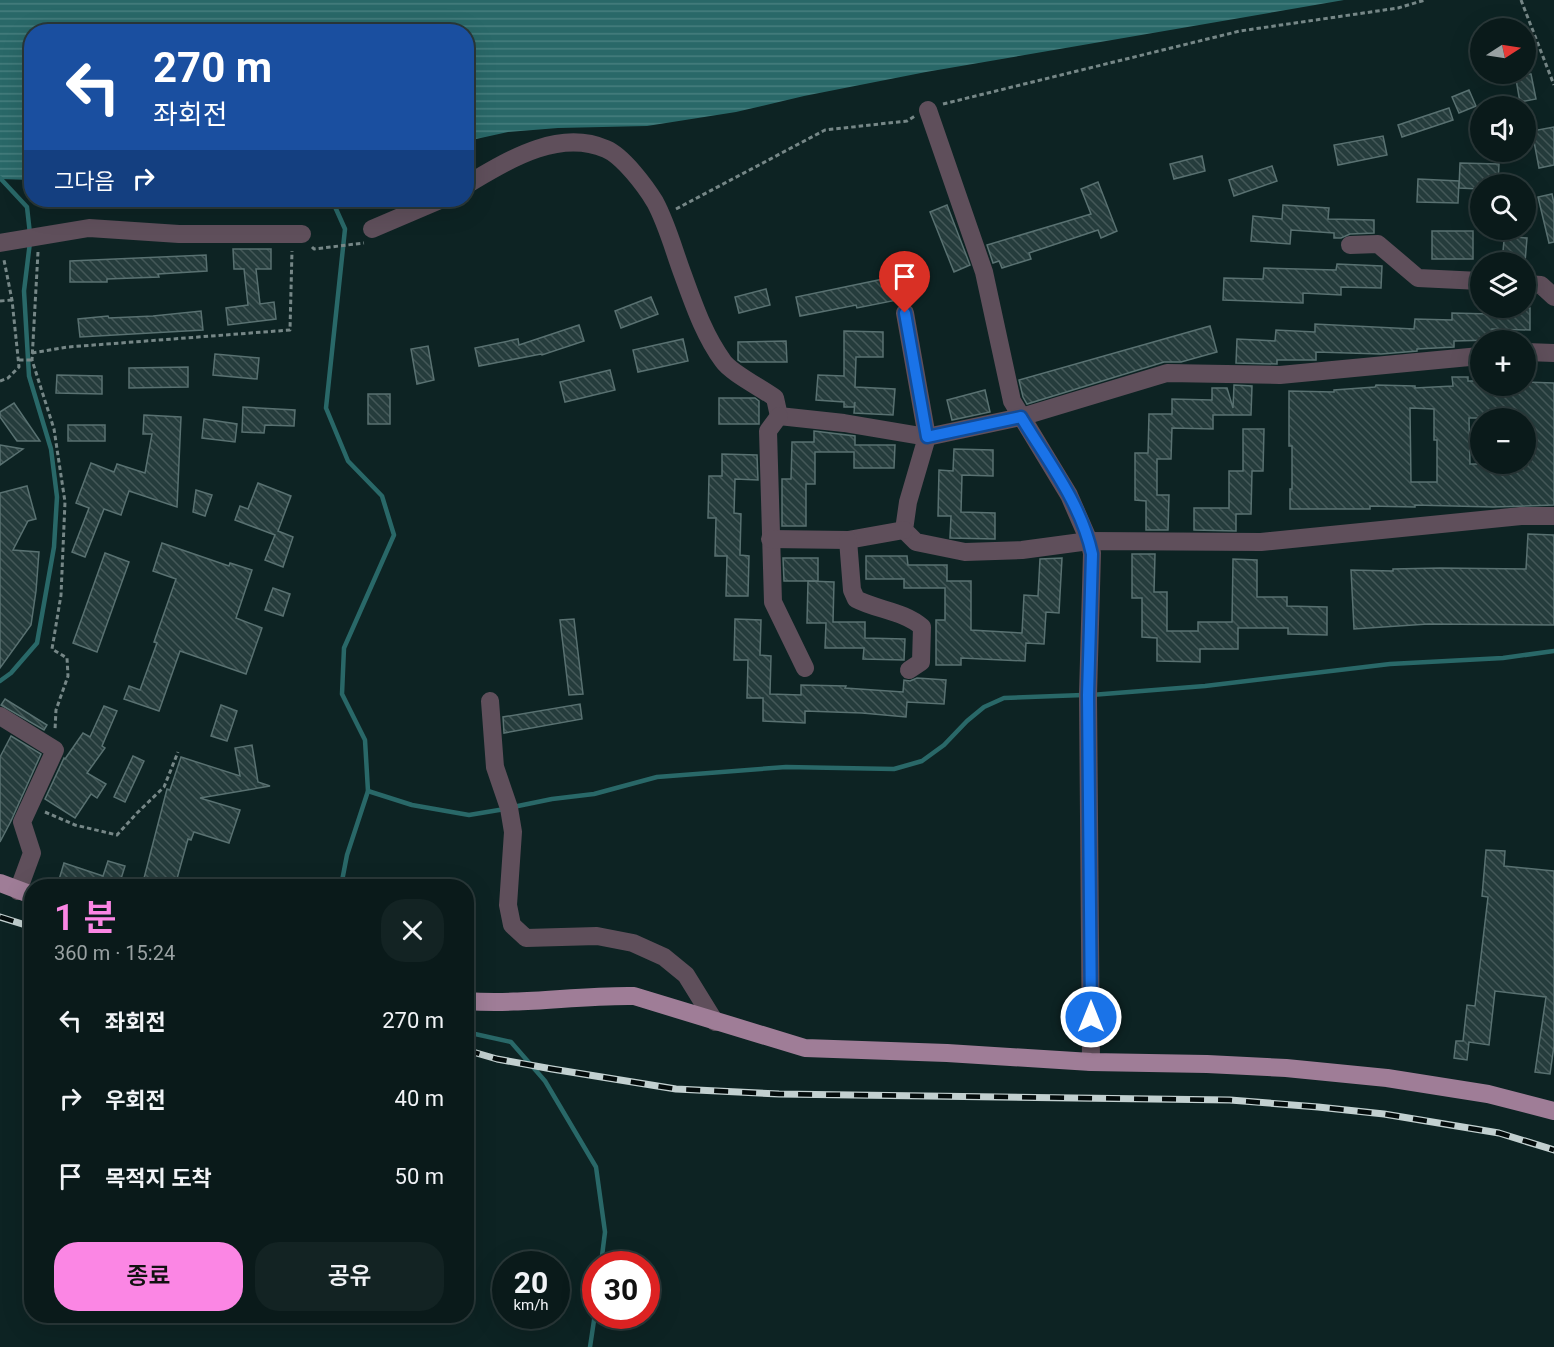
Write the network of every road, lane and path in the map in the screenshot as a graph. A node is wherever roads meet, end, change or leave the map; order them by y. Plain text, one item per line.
1 (1425, 0) edge
2 (1521, 0) edge
3 (1554, 85) edge
4 (928, 110) junction
5 (474, 180) edge
6 (426, 207) edge
7 (661, 217) junction
8 (297, 234) joint
9 (39, 236) junction
10 (369, 236) joint
11 (0, 243) edge
12 (1350, 245) dead end
13 (314, 249) dead end
14 (1470, 281) edge
15 (1536, 285) edge
16 (1554, 297) edge
17 (12, 300) junction
18 (0, 301) edge
19 (905, 313) dead end
20 (1536, 352) edge
21 (1554, 352) edge
22 (32, 353) junction
23 (1470, 357) edge
24 (18, 360) junction
25 (32, 360) junction
26 (0, 381) edge
27 (778, 416) junction
28 (1021, 417) junction
29 (927, 437) junction
30 (1554, 516) edge
31 (904, 530) junction
32 (770, 539) junction
33 (848, 540) junction
34 (1089, 541) junction
35 (805, 668) dead end
36 (909, 670) dead end
37 (490, 701) dead end
38 (0, 716) edge
39 (55, 750) junction
40 (178, 752) dead end
41 (30, 805) junction
42 (27, 879) edge
43 (0, 883) edge
44 (24, 893) edge
45 (474, 1002) edge
46 (715, 1022) junction
47 (1091, 1062) junction
48 (1554, 1111) edge

1 - 4 path
2 - 3 path
4 - 7 path
4 - 28 street
5 - 7 street
6 - 10 street
7 - 27 street
8 - 9 street
8 - 22 path
9 - 11 street
9 - 22 path
10 - 13 path
11 - 17 path
12 - 14 street
15 - 16 street
17 - 18 path
17 - 24 path
19 - 29 street
20 - 21 street
22 - 25 path
23 - 28 street
24 - 25 path
24 - 26 path
25 - 39 path
27 - 29 street
27 - 32 street
28 - 29 street
28 - 34 street
29 - 31 street
30 - 34 street
31 - 33 street
31 - 34 street
32 - 33 street
32 - 35 street
33 - 36 street
34 - 47 street
37 - 46 street
38 - 39 street
39 - 41 street
40 - 41 path
41 - 42 street
43 - 44 main road
45 - 46 main road
46 - 47 main road
47 - 48 main road

